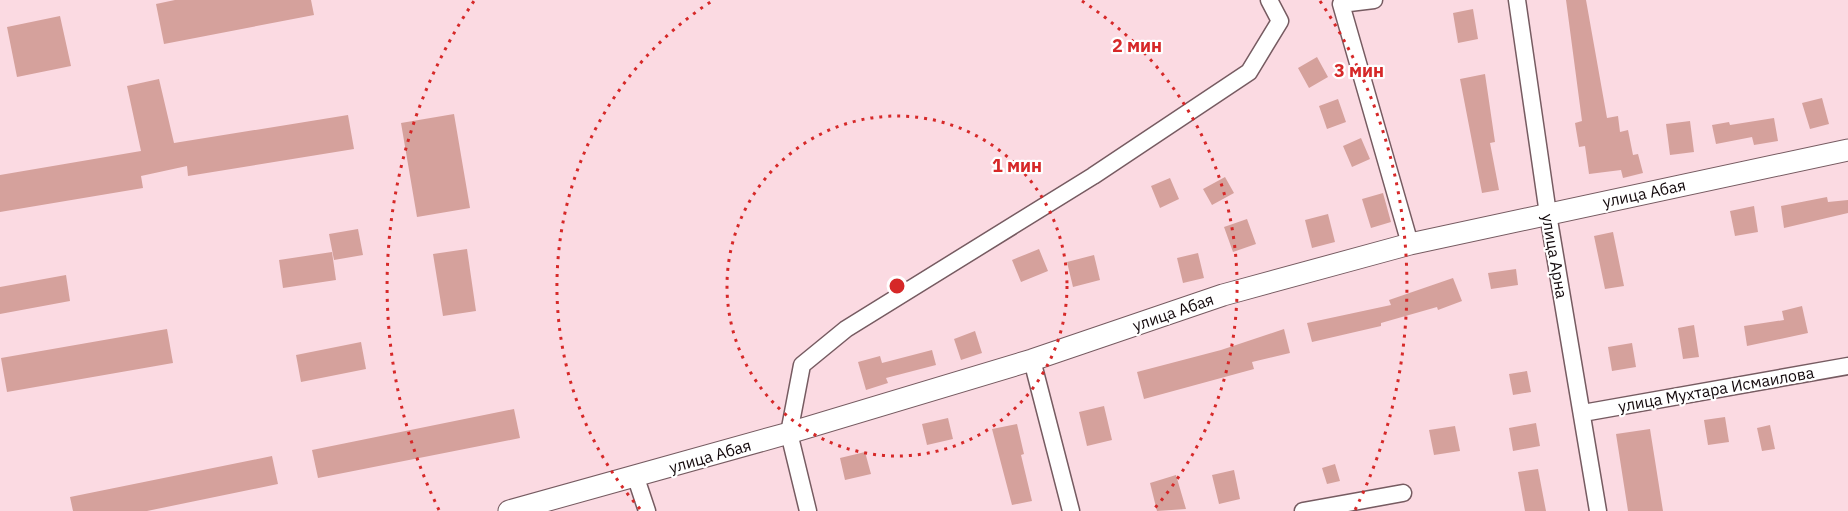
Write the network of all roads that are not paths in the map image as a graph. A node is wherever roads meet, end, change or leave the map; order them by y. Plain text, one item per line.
1 (1269, 0) edge
2 (1374, 0) edge
3 (1517, 0) edge
4 (1848, 150) edge
5 (1548, 214) junction
6 (1410, 244) junction
7 (1032, 360) junction
8 (1848, 366) edge
9 (1583, 413) junction
10 (789, 433) junction
11 (636, 478) junction
12 (1403, 493) dead end
13 (509, 511) edge
14 (647, 511) edge
15 (808, 511) edge
16 (1071, 511) edge
17 (1303, 511) edge
18 (1598, 511) edge

1 - 10 street
2 - 6 street
3 - 5 street, улица Арна
4 - 5 street, улица Абая
5 - 6 street, улица Абая
5 - 9 street, улица Арна
6 - 7 street, улица Абая
7 - 10 street, улица Абая
7 - 16 street
8 - 9 street, улица Мухтара Исмаилова
9 - 18 street, улица Арна
10 - 11 street, улица Абая
10 - 15 street
11 - 13 street, улица Абая
11 - 14 street
12 - 17 street

